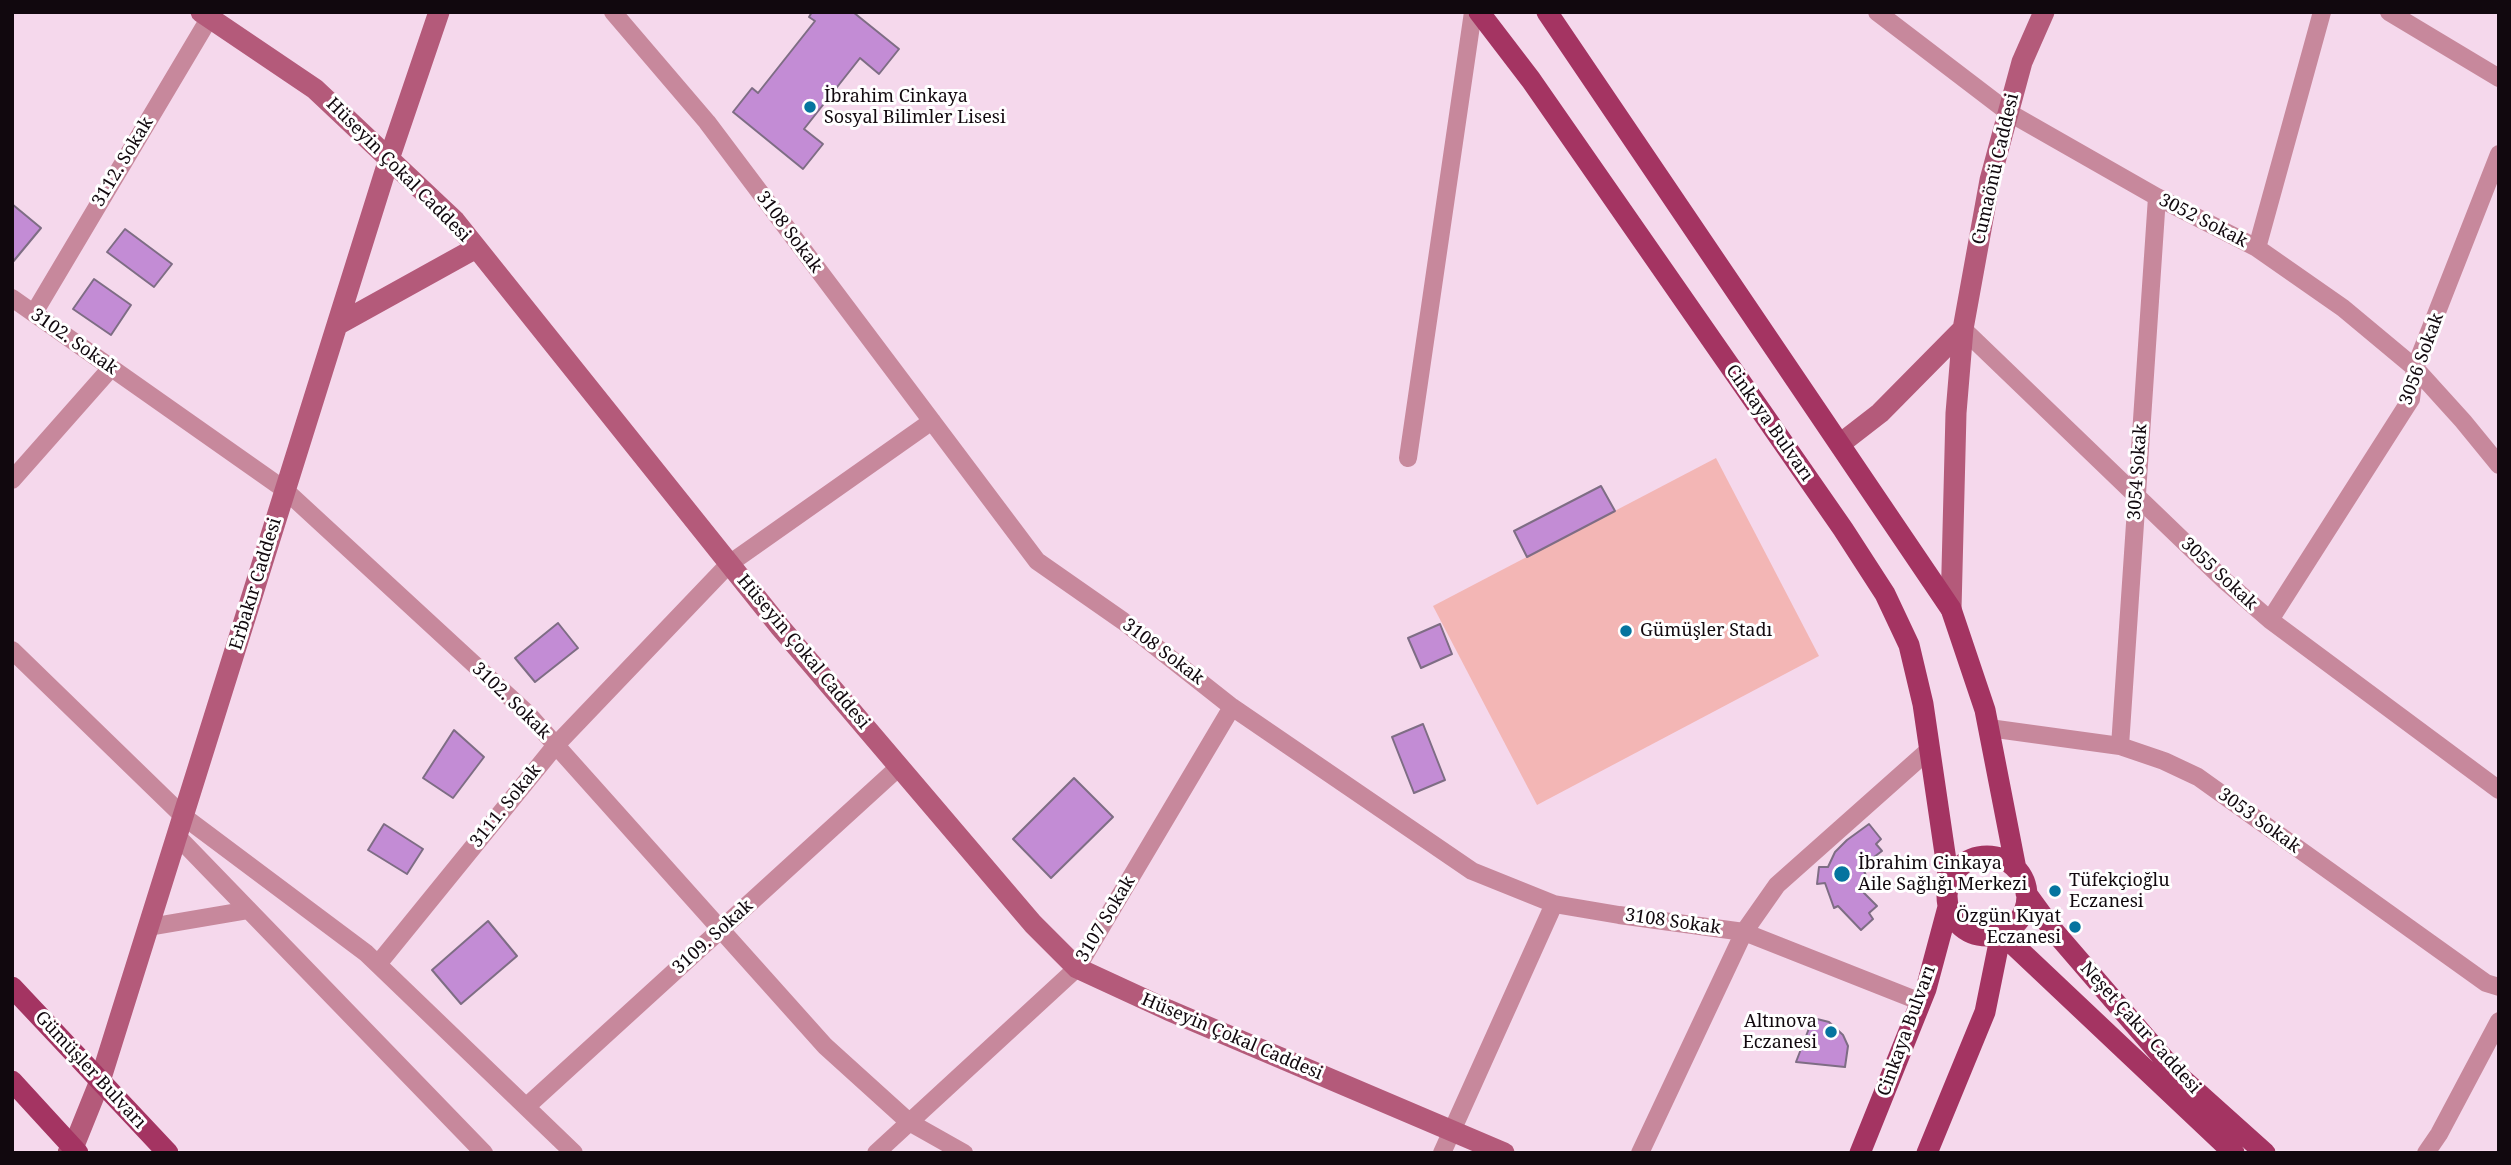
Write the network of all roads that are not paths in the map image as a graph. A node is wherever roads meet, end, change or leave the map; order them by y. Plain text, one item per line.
1 (439, 12) edge
2 (613, 12) edge
3 (1473, 12) edge
4 (1479, 12) edge
5 (1547, 12) edge
6 (1877, 12) edge
7 (2044, 12) edge
8 (2322, 12) edge
9 (2391, 13) edge
10 (208, 14) edge
11 (2499, 78) edge
12 (2008, 112) junction
13 (2499, 153) edge
14 (389, 159) junction
15 (2157, 198) junction
16 (476, 248) junction
17 (2256, 248) junction
18 (12, 298) edge
19 (34, 313) junction
20 (337, 326) junction
21 (1963, 329) junction
22 (111, 368) junction
23 (2415, 368) junction
24 (932, 421) junction
25 (1840, 444) junction
26 (1408, 458) dead end
27 (2499, 466) edge
28 (12, 480) edge
29 (285, 490) junction
30 (2136, 496) junction
31 (729, 564) junction
32 (1951, 609) junction
33 (2270, 620) junction
34 (12, 650) edge
35 (1232, 707) junction
36 (1989, 728) junction
37 (556, 745) junction
38 (2120, 746) junction
39 (1930, 749) junction
40 (899, 767) junction
41 (2499, 790) edge
42 (180, 826) junction
43 (2016, 869) junction
44 (1950, 881) junction
45 (2026, 893) junction
46 (1554, 904) junction
47 (1948, 907) junction
48 (249, 910) junction
49 (149, 927) junction
50 (721, 929) junction
51 (1744, 932) junction
52 (2001, 933) junction
53 (378, 964) junction
54 (1077, 968) junction
55 (12, 987) edge
56 (2499, 987) edge
57 (1921, 1002) junction
58 (2499, 1021) edge
59 (12, 1081) edge
60 (100, 1081) junction
61 (526, 1107) junction
62 (909, 1122) junction
63 (1453, 1131) junction
64 (73, 1151) edge
65 (168, 1153) edge
66 (484, 1153) edge
67 (574, 1153) edge
68 (876, 1153) edge
69 (964, 1153) edge
70 (1442, 1153) edge
71 (1504, 1153) edge
72 (1640, 1153) edge
73 (1860, 1153) edge
74 (1927, 1153) edge
75 (2234, 1153) edge
76 (2265, 1153) edge
77 (2426, 1153) edge

1 - 14 street, Erbakır Caddesi
2 - 24 street, 3108 Sokak
3 - 26 street
4 - 39 main road, Cinkaya Bulvarı
5 - 25 main road
6 - 12 street, 3052 Sokak
7 - 12 street, Cumaönü Caddesi
8 - 17 street
9 - 11 street
10 - 14 street, Hüseyin Çokal Caddesi
10 - 19 street, 3112. Sokak
12 - 15 street, 3052 Sokak
12 - 21 street, Cumaönü Caddesi
13 - 23 street, 3056 Sokak
14 - 16 street, Hüseyin Çokal Caddesi
14 - 20 street, Erbakır Caddesi
15 - 17 street, 3052 Sokak
15 - 30 street, 3054 Sokak
16 - 20 street
16 - 31 street, Hüseyin Çokal Caddesi
17 - 23 street, 3052 Sokak
18 - 19 street, 3102. Sokak
19 - 22 street, 3102. Sokak
20 - 29 street, Erbakır Caddesi
21 - 25 street
21 - 30 street, 3055 Sokak
21 - 32 street, Cumaönü Caddesi
22 - 28 street
22 - 29 street, 3102. Sokak
23 - 27 street, 3052 Sokak
23 - 33 street, 3056 Sokak
24 - 31 street, 3111. Sokak
24 - 35 street, 3108 Sokak
25 - 32 main road
29 - 37 street, 3102. Sokak
29 - 42 street, Erbakır Caddesi
30 - 33 street, 3055 Sokak
30 - 38 street, 3054 Sokak
31 - 37 street, 3111. Sokak
31 - 40 street, Hüseyin Çokal Caddesi
32 - 36 main road
33 - 41 street, 3055 Sokak
34 - 42 street
35 - 46 street, 3108 Sokak
35 - 54 street, 3107 Sokak
36 - 38 street, 3053 Sokak
36 - 43 main road
37 - 50 street, 3102. Sokak
37 - 53 street, 3111. Sokak
38 - 56 street, 3053 Sokak
39 - 44 main road, Cinkaya Bulvarı
39 - 51 street
40 - 50 street, 3109. Sokak
40 - 54 street, Hüseyin Çokal Caddesi
42 - 48 street
42 - 49 street, Erbakır Caddesi
42 - 53 street
43 - 44 main road
43 - 45 main road
44 - 47 main road
45 - 52 main road
45 - 76 main road, Neşet Çakır Caddesi
46 - 51 street, 3108 Sokak
46 - 63 street
47 - 52 main road
47 - 57 main road, Cinkaya Bulvarı
48 - 49 street
48 - 66 street
49 - 60 street, Erbakır Caddesi
50 - 61 street, 3109. Sokak
50 - 62 street, 3102. Sokak
51 - 57 street, 3108 Sokak
51 - 72 street
52 - 74 main road
52 - 75 main road, Neşet Çakır Caddesi
53 - 61 street
54 - 62 street, 3107 Sokak
54 - 63 street, Hüseyin Çokal Caddesi
55 - 60 main road, Gümüşler Bulvarı
57 - 73 main road, Cinkaya Bulvarı
58 - 77 street
59 - 64 main road
60 - 64 street, Erbakır Caddesi
60 - 65 main road, Gümüşler Bulvarı
61 - 67 street
62 - 68 street, 3107 Sokak
62 - 69 street, 3102. Sokak
63 - 70 street
63 - 71 street, Hüseyin Çokal Caddesi

